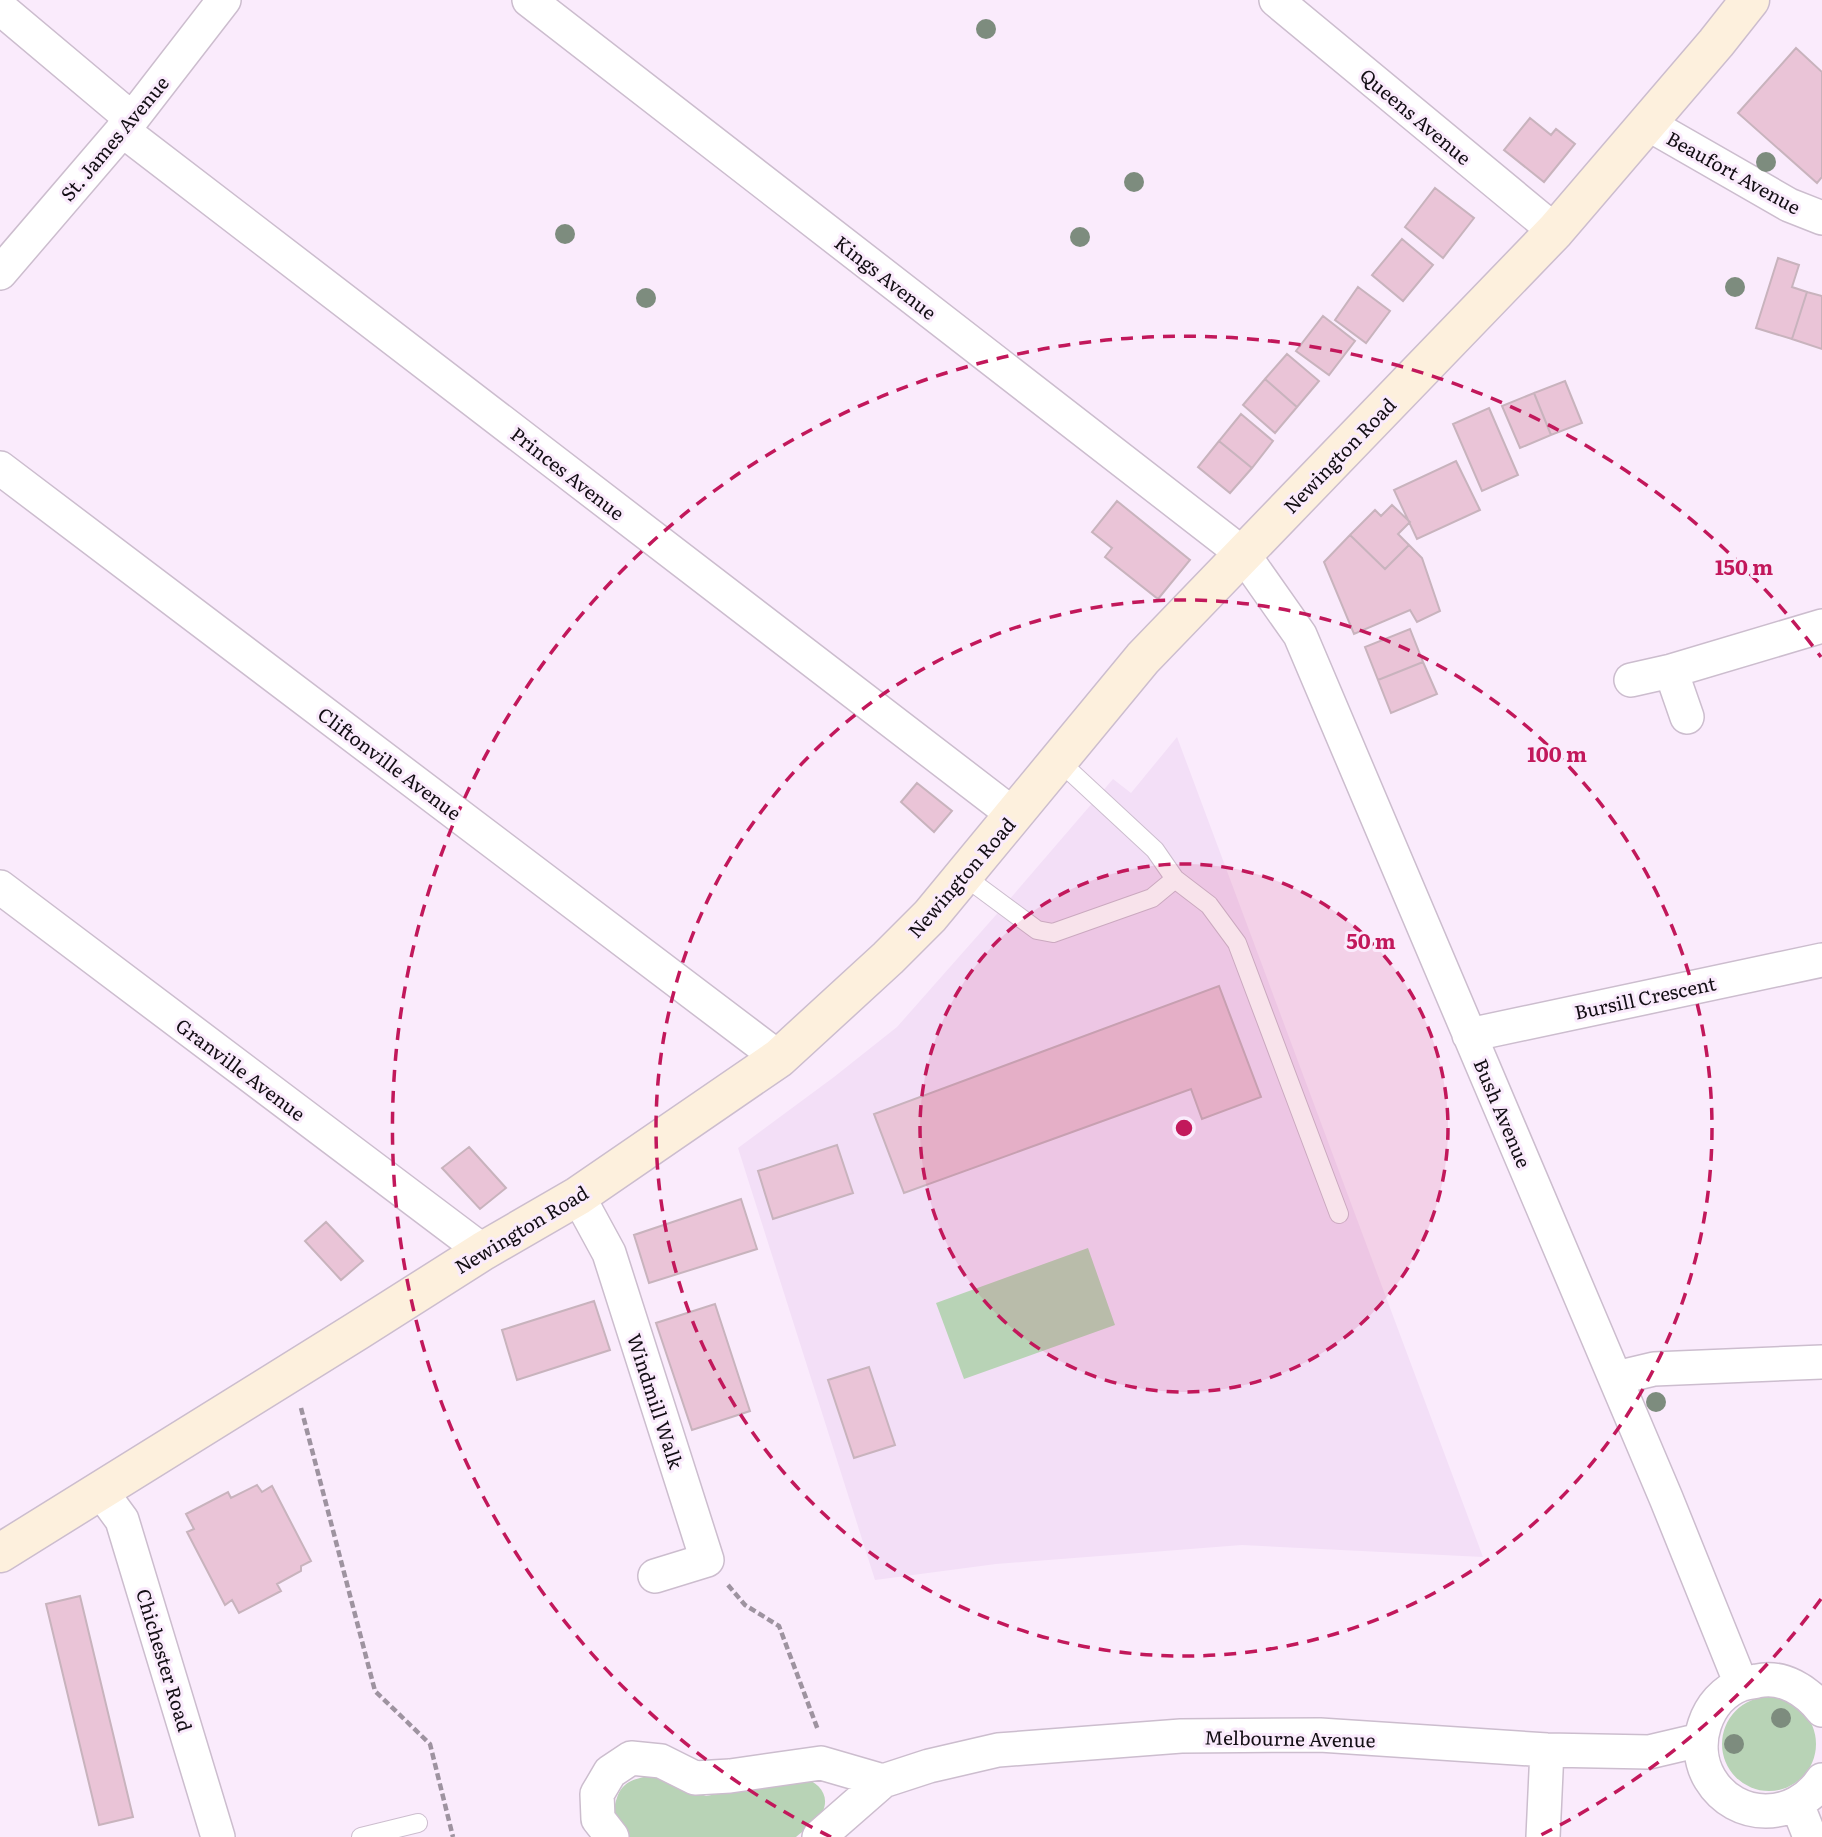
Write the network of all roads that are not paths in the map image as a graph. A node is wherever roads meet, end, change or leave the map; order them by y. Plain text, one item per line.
1 (224, 0) edge
2 (530, 0) edge
3 (1276, 0) edge
4 (1750, 0) edge
5 (0, 8) edge
6 (1648, 124) junction
7 (127, 125) junction
8 (1822, 218) edge
9 (1555, 232) junction
10 (0, 273) edge
11 (0, 468) edge
12 (1242, 554) junction
13 (1822, 626) edge
14 (1671, 671) junction
15 (1631, 680) dead end
16 (1687, 717) dead end
17 (1058, 760) junction
18 (1014, 815) junction
19 (964, 876) junction
20 (1175, 879) junction
21 (0, 887) edge
22 (1822, 960) edge
23 (1469, 1035) junction
24 (779, 1058) junction
25 (578, 1196) junction
26 (1339, 1214) dead end
27 (483, 1251) junction
28 (1822, 1363) edge
29 (1616, 1378) junction
30 (100, 1490) junction
31 (0, 1553) edge
32 (655, 1576) dead end
33 (1741, 1685) junction
34 (1822, 1710) edge
35 (1700, 1740) junction
36 (1547, 1750) junction
37 (1822, 1780) edge
38 (883, 1781) junction
39 (1797, 1804) junction
40 (418, 1823) dead end
41 (218, 1837) edge
42 (361, 1837) edge
43 (612, 1837) edge
44 (819, 1837) edge
45 (1543, 1837) edge
46 (1811, 1837) edge

1 - 7 street, St. James Avenue
2 - 12 street, Kings Avenue
3 - 9 street, Queens Avenue
4 - 6 main road, Newington Road
5 - 7 street, Princes Avenue
6 - 8 street, Beaufort Avenue
6 - 9 main road, Newington Road
7 - 10 street, St. James Avenue
7 - 18 street, Princes Avenue
9 - 12 main road, Newington Road
11 - 24 street, Cliftonville Avenue
12 - 17 main road, Newington Road
12 - 23 street, Bush Avenue
13 - 14 street
14 - 15 street
14 - 16 street
17 - 18 main road, Newington Road
17 - 20 lane
18 - 19 main road, Newington Road
19 - 20 lane
19 - 24 main road, Newington Road
20 - 26 lane
21 - 27 street, Granville Avenue
22 - 23 street, Bursill Crescent
23 - 29 street, Bush Avenue
24 - 25 main road, Newington Road
25 - 27 main road, Newington Road
25 - 32 street, Windmill Walk
27 - 30 main road, Newington Road
28 - 29 street
29 - 33 street, Bush Avenue
30 - 31 main road, Newington Road
30 - 41 street, Chichester Road
33 - 34 street
33 - 35 street
35 - 36 street, Melbourne Avenue
35 - 39 street
36 - 38 street, Melbourne Avenue
36 - 45 street
37 - 39 street
38 - 43 street
38 - 44 street, Melbourne Avenue
39 - 46 street
40 - 42 lane

